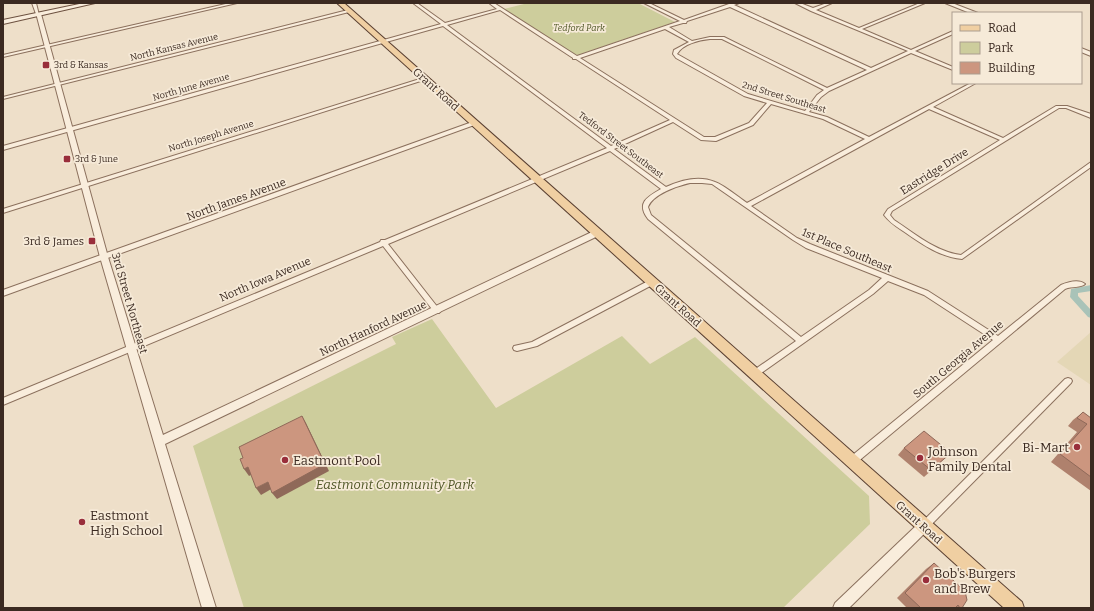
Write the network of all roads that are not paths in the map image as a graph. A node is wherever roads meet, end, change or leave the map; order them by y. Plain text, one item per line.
1 (34, 3) edge
2 (92, 3) edge
3 (235, 3) edge
4 (340, 3) edge
5 (415, 3) edge
6 (491, 3) edge
7 (646, 3) edge
8 (737, 3) edge
9 (797, 3) edge
10 (830, 3) edge
11 (923, 3) edge
12 (947, 3) edge
13 (960, 3) edge
14 (728, 4) edge
15 (954, 6) junction
16 (500, 9) junction
17 (812, 10) junction
18 (348, 11) junction
19 (972, 12) edge
20 (38, 14) junction
21 (3, 22) edge
22 (685, 22) junction
23 (444, 25) junction
24 (666, 28) junction
25 (859, 29) junction
26 (952, 32) edge
27 (690, 41) junction
28 (383, 42) junction
29 (47, 46) junction
30 (912, 51) junction
31 (3, 56) edge
32 (575, 58) junction
33 (952, 69) edge
34 (871, 70) junction
35 (425, 79) junction
36 (58, 84) junction
37 (972, 84) edge
38 (827, 90) junction
39 (3, 98) edge
40 (770, 102) junction
41 (929, 107) junction
42 (806, 112) junction
43 (1091, 116) edge
44 (672, 121) junction
45 (475, 124) junction
46 (70, 129) junction
47 (868, 139) junction
48 (1003, 140) junction
49 (3, 148) edge
50 (612, 148) junction
51 (1091, 164) edge
52 (536, 179) junction
53 (84, 186) junction
54 (666, 190) junction
55 (747, 205) junction
56 (3, 211) edge
57 (597, 234) junction
58 (383, 242) junction
59 (104, 257) junction
60 (887, 278) junction
61 (652, 282) junction
62 (1082, 284) dead end
63 (3, 293) edge
64 (436, 311) junction
65 (800, 340) junction
66 (998, 340) junction
67 (130, 347) junction
68 (517, 348) dead end
69 (754, 374) junction
70 (1068, 382) dead end
71 (3, 402) edge
72 (159, 442) junction
73 (852, 461) junction
74 (924, 526) junction
75 (209, 608) edge
76 (840, 608) edge
77 (1016, 608) edge

1 - 20 street, 3rd Street Northeast
2 - 20 main road
3 - 29 street
4 - 18 main road, Grant Road
5 - 23 street, Tedford Street Southeast
6 - 16 street
7 - 22 street
8 - 14 street
9 - 17 street
10 - 17 street
11 - 25 street
12 - 15 street
13 - 15 street
14 - 22 street
14 - 34 street
15 - 19 street
16 - 23 street, North June Avenue
16 - 32 street
17 - 25 street
18 - 28 main road, Grant Road
18 - 36 street, North Kansas Avenue
20 - 21 main road
20 - 29 street, 3rd Street Northeast
22 - 24 street
23 - 28 street, North June Avenue
23 - 50 street, Tedford Street Southeast
24 - 27 street
24 - 32 street
25 - 30 street
26 - 30 street
27 - 38 street
27 - 40 street, 2nd Street Southeast
28 - 35 main road, Grant Road
28 - 46 street, North June Avenue
29 - 31 street
29 - 36 street, 3rd Street Northeast
30 - 33 street
30 - 34 street
32 - 44 street
34 - 38 street
35 - 45 main road, Grant Road
35 - 53 street, North Joseph Avenue
36 - 39 street, North Kansas Avenue
36 - 46 street, 3rd Street Northeast
37 - 41 street
38 - 42 street
40 - 42 street, 2nd Street Southeast
40 - 44 street
41 - 47 street
41 - 48 street
42 - 47 street, 2nd Street Southeast
43 - 48 street, Eastridge Drive
44 - 50 street, North Iowa Avenue
45 - 52 main road, Grant Road
45 - 59 street, North James Avenue
46 - 49 street, North June Avenue
46 - 53 street, 3rd Street Northeast
47 - 55 street
48 - 51 street, Eastridge Drive
50 - 52 street, North Iowa Avenue
50 - 54 street, Tedford Street Southeast
52 - 57 main road, Grant Road
52 - 58 street, North Iowa Avenue
53 - 56 street, North Joseph Avenue
53 - 59 street, 3rd Street Northeast
54 - 55 street, 1st Place Southeast
54 - 65 street, Tedford Street Southeast
55 - 60 street, 1st Place Southeast
57 - 61 main road, Grant Road
57 - 64 street, North Hanford Avenue
58 - 64 street
58 - 67 street, North Iowa Avenue
59 - 63 street, North James Avenue
59 - 67 street, 3rd Street Northeast
60 - 65 street
60 - 66 street, 1st Place Southeast
61 - 68 street
61 - 69 main road, Grant Road
62 - 66 street, South Georgia Avenue
64 - 72 street, North Hanford Avenue
65 - 69 street
66 - 73 street, South Georgia Avenue
67 - 71 street, North Iowa Avenue
67 - 72 street, 3rd Street Northeast
69 - 73 main road, Grant Road
70 - 74 street
72 - 75 street, 3rd Street Northeast
73 - 74 main road, Grant Road
74 - 76 street
74 - 77 main road, Grant Road

